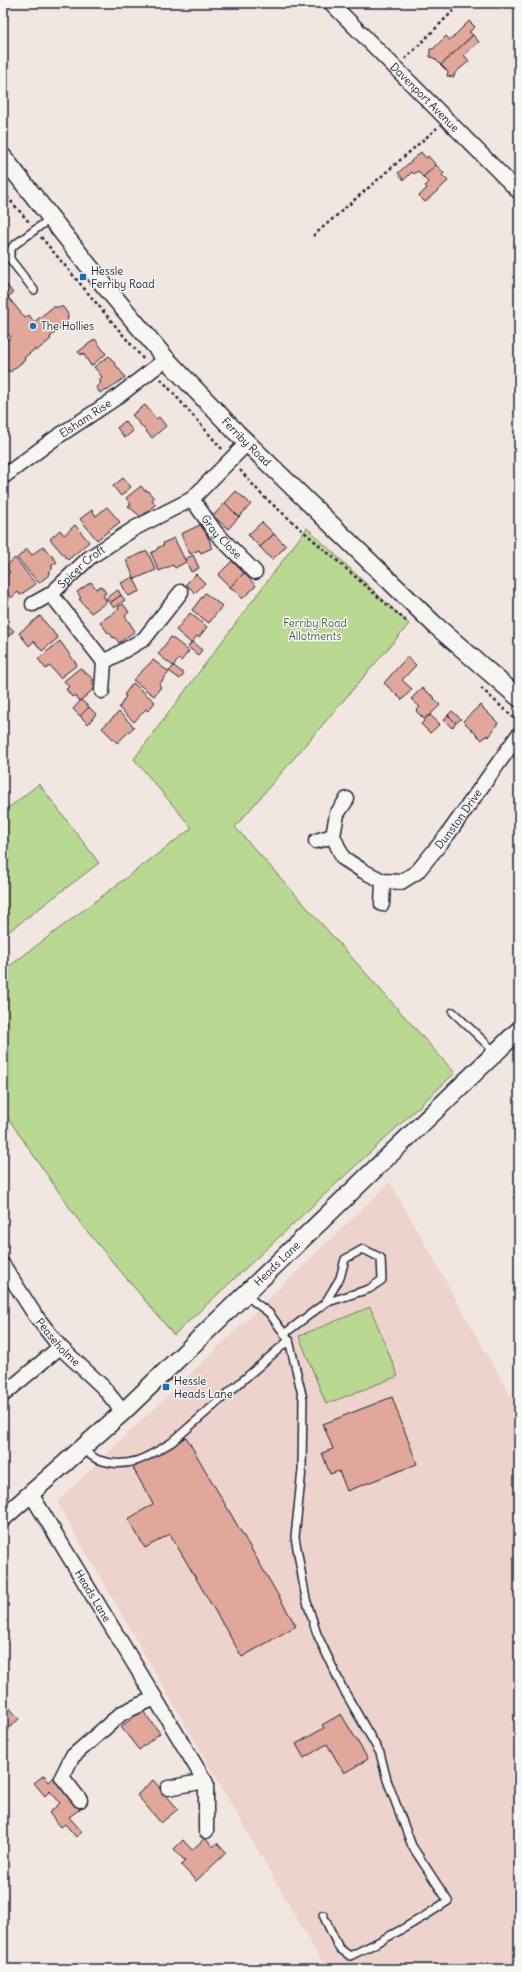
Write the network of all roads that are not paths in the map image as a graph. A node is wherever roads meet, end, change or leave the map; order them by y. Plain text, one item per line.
1 (331, 3) edge
2 (3, 157) edge
3 (519, 192) edge
4 (51, 218) junction
5 (34, 290) dead end
6 (166, 359) junction
7 (247, 443) junction
8 (3, 477) edge
9 (192, 499) junction
10 (255, 572) dead end
11 (181, 592) dead end
12 (51, 594) junction
13 (33, 604) dead end
14 (104, 662) junction
15 (102, 691) dead end
16 (519, 698) edge
17 (519, 734) edge
18 (347, 799) dead end
19 (333, 836) junction
20 (316, 841) dead end
21 (383, 881) junction
22 (382, 904) dead end
23 (453, 1012) dead end
24 (519, 1031) edge
25 (495, 1052) junction
26 (3, 1265) edge
27 (244, 1294) junction
28 (325, 1304) junction
29 (287, 1337) junction
30 (60, 1348) junction
31 (3, 1395) edge
32 (122, 1412) junction
33 (81, 1448) junction
34 (31, 1494) junction
35 (3, 1518) edge
36 (155, 1698) junction
37 (205, 1781) junction
38 (168, 1788) dead end
39 (80, 1800) dead end
40 (206, 1831) dead end
41 (323, 1915) dead end

1 - 3 street, Davenport Avenue
2 - 4 street, Ferriby Road
4 - 5 lane
4 - 6 street, Ferriby Road
6 - 7 street, Ferriby Road
6 - 8 street, Elsham Rise
7 - 9 street, Spicer Croft
7 - 16 street, Ferriby Road
9 - 10 street, Gray Close
9 - 12 street, Spicer Croft
11 - 14 street
12 - 13 street
12 - 14 street, Spicer Croft
14 - 15 street
17 - 21 street, Dunston Drive
18 - 19 street
19 - 20 street
19 - 21 street, Dunston Drive
21 - 22 street
23 - 25 lane
24 - 25 street, Heads Lane
25 - 27 street, Heads Lane
26 - 30 street, Peaseholme
27 - 29 lane
27 - 32 street, Heads Lane
28 - 28 lane
28 - 29 lane
29 - 33 lane
29 - 41 lane
30 - 31 street
30 - 32 street, Peaseholme
32 - 33 street, Heads Lane
33 - 34 street, Heads Lane
34 - 35 street, Heads Lane
34 - 36 street, Heads Lane
36 - 37 street, Heads Lane
36 - 39 street
37 - 38 street
37 - 40 street, Heads Lane

